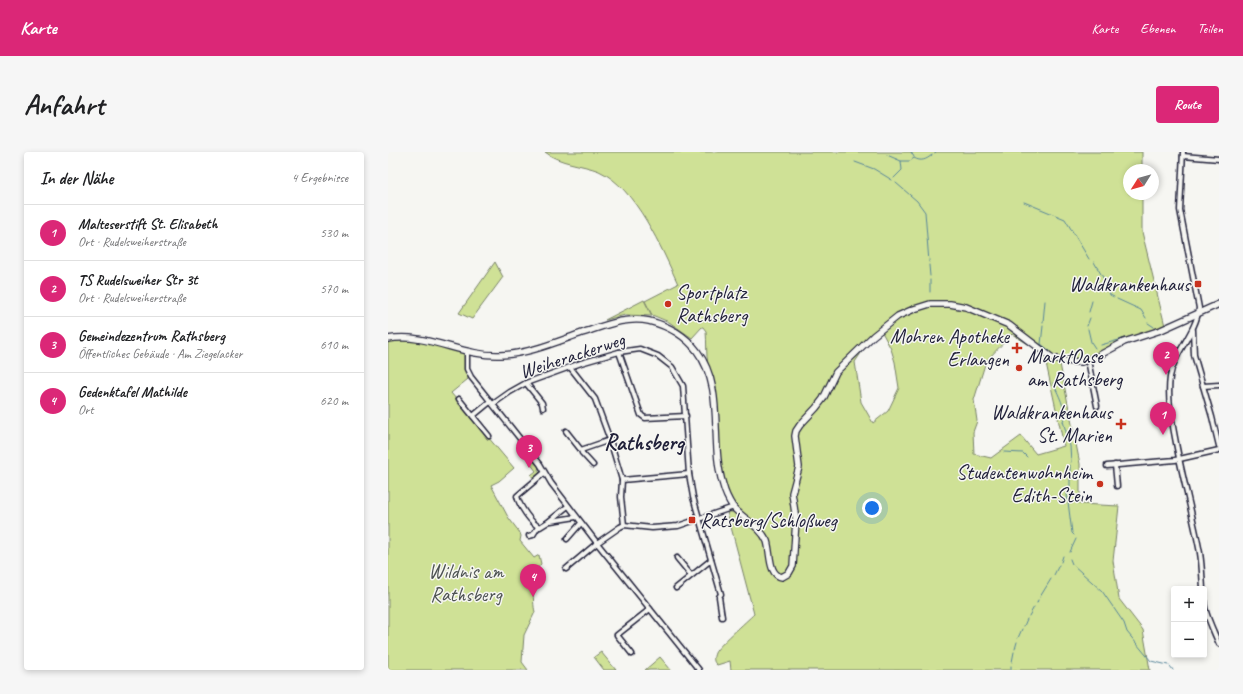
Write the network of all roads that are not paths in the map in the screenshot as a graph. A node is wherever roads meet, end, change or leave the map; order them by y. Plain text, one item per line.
1 (1183, 154) edge
2 (1219, 159) edge
3 (1219, 304) edge
4 (1198, 314) junction
5 (1193, 329) junction
6 (388, 339) edge
7 (467, 352) junction
8 (619, 352) junction
9 (1088, 360) junction
10 (570, 367) junction
11 (526, 383) junction
12 (1203, 386) junction
13 (1219, 386) edge
14 (459, 400) dead end
15 (492, 403) junction
16 (1096, 406) dead end
17 (543, 408) dead end
18 (473, 416) junction
19 (686, 416) junction
20 (566, 431) dead end
21 (489, 436) dead end
22 (610, 440) junction
23 (1219, 446) edge
24 (581, 450) junction
25 (1219, 450) edge
26 (1179, 459) junction
27 (592, 465) dead end
28 (1115, 465) junction
29 (1107, 466) dead end
30 (544, 473) junction
31 (689, 474) junction
32 (622, 480) junction
33 (1117, 486) dead end
34 (568, 506) junction
35 (734, 507) junction
36 (576, 517) junction
37 (698, 519) junction
38 (548, 522) junction
39 (581, 523) junction
40 (624, 525) junction
41 (538, 527) junction
42 (529, 536) dead end
43 (567, 540) dead end
44 (597, 544) junction
45 (677, 558) dead end
46 (711, 560) junction
47 (566, 569) dead end
48 (692, 575) junction
49 (676, 588) dead end
50 (650, 609) junction
51 (722, 617) dead end
52 (1219, 644) edge
53 (632, 654) dead end
54 (699, 670) edge

1 - 2 street
1 - 4 street
3 - 4 street
4 - 5 street
4 - 9 street
5 - 12 street
5 - 26 street
6 - 7 street
7 - 15 street
7 - 35 street
8 - 10 street, Weiherackerweg
8 - 19 street, Weiherackerweg
8 - 19 street
9 - 16 street
9 - 35 street
10 - 11 street, Weiherackerweg
10 - 22 street
11 - 15 street, Weiherackerweg
11 - 17 street
12 - 13 street
12 - 23 street
14 - 18 street
15 - 18 street, Weiherackerweg
15 - 30 street
18 - 21 street
19 - 31 street, Weiherackerweg
20 - 24 street
22 - 24 street
22 - 32 street
24 - 27 street
25 - 26 street
26 - 28 street
26 - 52 street
28 - 29 street
28 - 33 street
30 - 34 street
30 - 41 street
31 - 32 street
31 - 37 street, Weiherackerweg
32 - 40 street
34 - 36 street
34 - 38 street
35 - 37 street
36 - 38 street
36 - 39 street
37 - 40 street
37 - 46 street, Weiherackerweg
38 - 41 street
39 - 43 street
39 - 44 street
40 - 44 street
41 - 42 street
44 - 47 street
44 - 50 street
45 - 48 street
46 - 48 street
46 - 51 street, Weiherackerweg
48 - 49 street
50 - 53 street
50 - 54 street

